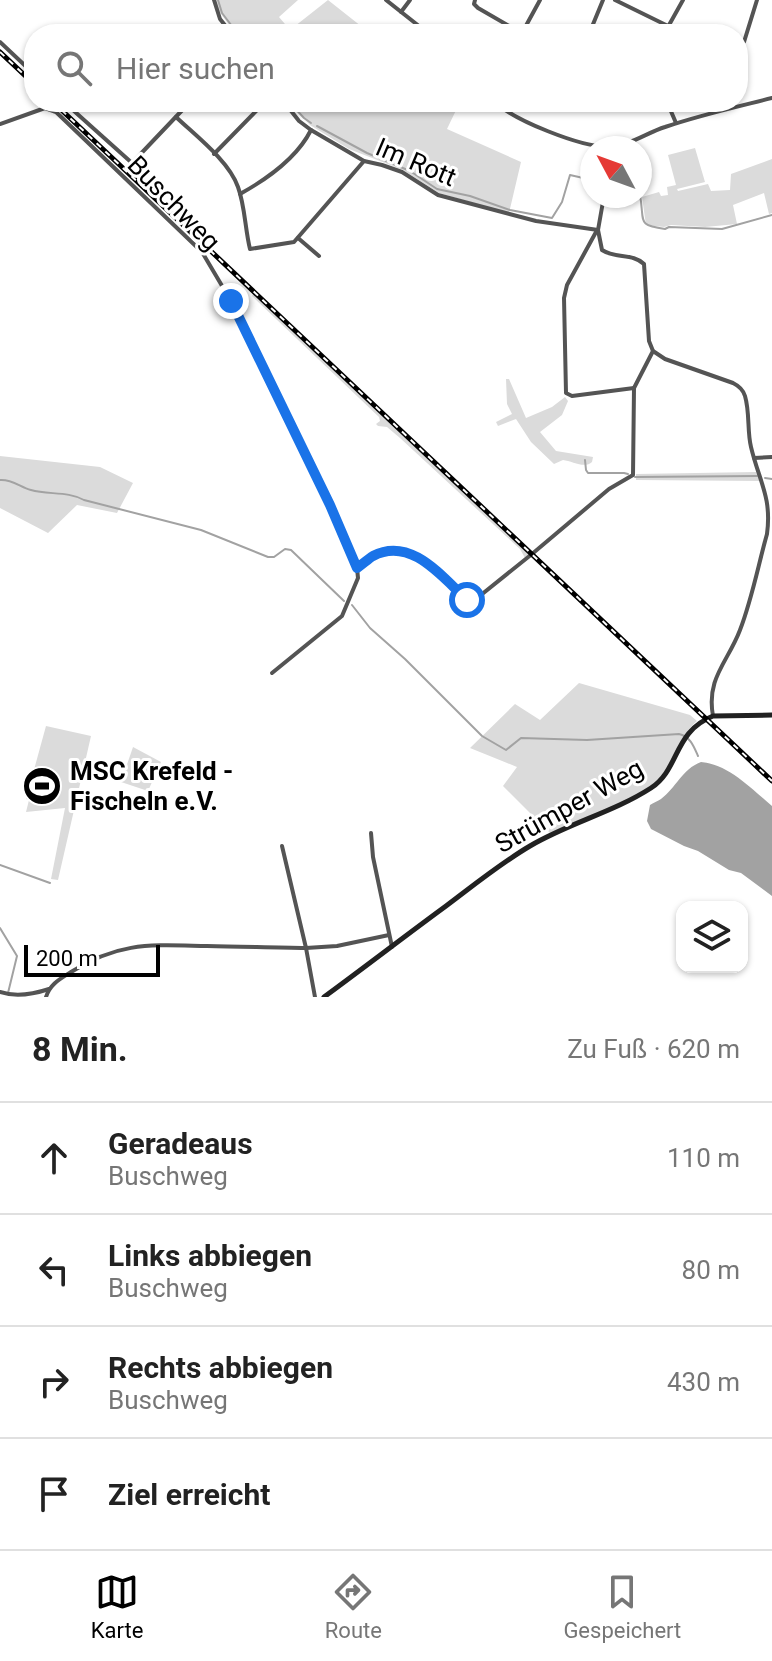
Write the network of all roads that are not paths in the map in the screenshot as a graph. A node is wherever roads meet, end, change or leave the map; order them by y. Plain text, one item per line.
1 (214, 0) edge
2 (386, 0) edge
3 (410, 0) edge
4 (475, 0) edge
5 (540, 0) edge
6 (603, 0) edge
7 (615, 0) edge
8 (683, 0) edge
9 (757, 0) edge
10 (401, 12) junction
11 (224, 24) edge
12 (416, 24) edge
13 (505, 24) edge
14 (527, 24) edge
15 (593, 24) edge
16 (664, 24) edge
17 (669, 24) edge
18 (748, 29) edge
19 (0, 42) edge
20 (24, 65) edge
21 (772, 98) edge
22 (748, 104) edge
23 (32, 112) edge
24 (55, 112) edge
25 (75, 112) edge
26 (181, 112) edge
27 (255, 112) edge
28 (292, 112) edge
29 (508, 112) edge
30 (671, 112) edge
31 (718, 112) edge
32 (176, 117) junction
33 (676, 123) junction
34 (0, 124) edge
35 (311, 130) junction
36 (643, 136) edge
37 (580, 141) edge
38 (214, 154) junction
39 (364, 161) junction
40 (240, 194) junction
41 (602, 208) edge
42 (598, 230) junction
43 (298, 238) junction
44 (319, 256) dead end
45 (653, 351) junction
46 (634, 388) junction
47 (772, 457) edge
48 (754, 458) junction
49 (357, 568) junction
50 (272, 673) dead end
51 (772, 715) edge
52 (713, 716) junction
53 (371, 833) dead end
54 (282, 846) dead end
55 (389, 935) junction
56 (392, 947) junction
57 (306, 948) junction
58 (49, 989) junction
59 (0, 992) edge
60 (46, 997) edge
61 (315, 997) edge
62 (324, 997) edge

1 - 11 street
2 - 10 street
3 - 10 street
4 - 13 street
5 - 14 street
6 - 15 street
7 - 16 street
8 - 17 street
9 - 18 street
10 - 12 street
19 - 20 street
21 - 22 street
23 - 34 street, Buschweg
24 - 49 street, Buschweg
25 - 32 street
26 - 32 street
27 - 38 street
28 - 35 street, Im Rott
29 - 37 street
30 - 33 street
31 - 33 street
32 - 38 street
33 - 36 street
35 - 39 street, Im Rott
35 - 40 street
38 - 40 street
39 - 42 street, Im Rott
39 - 43 street
40 - 43 street
41 - 42 street
42 - 45 street
42 - 46 street
43 - 44 street
45 - 46 street
45 - 48 street
46 - 49 street
47 - 48 street
48 - 52 street
49 - 50 street
51 - 52 street
52 - 56 street, Strümper Weg
53 - 55 street
54 - 57 street
55 - 56 street
55 - 57 street
56 - 62 street, Strümper Weg
57 - 58 street
57 - 61 street
58 - 59 street
58 - 60 street

